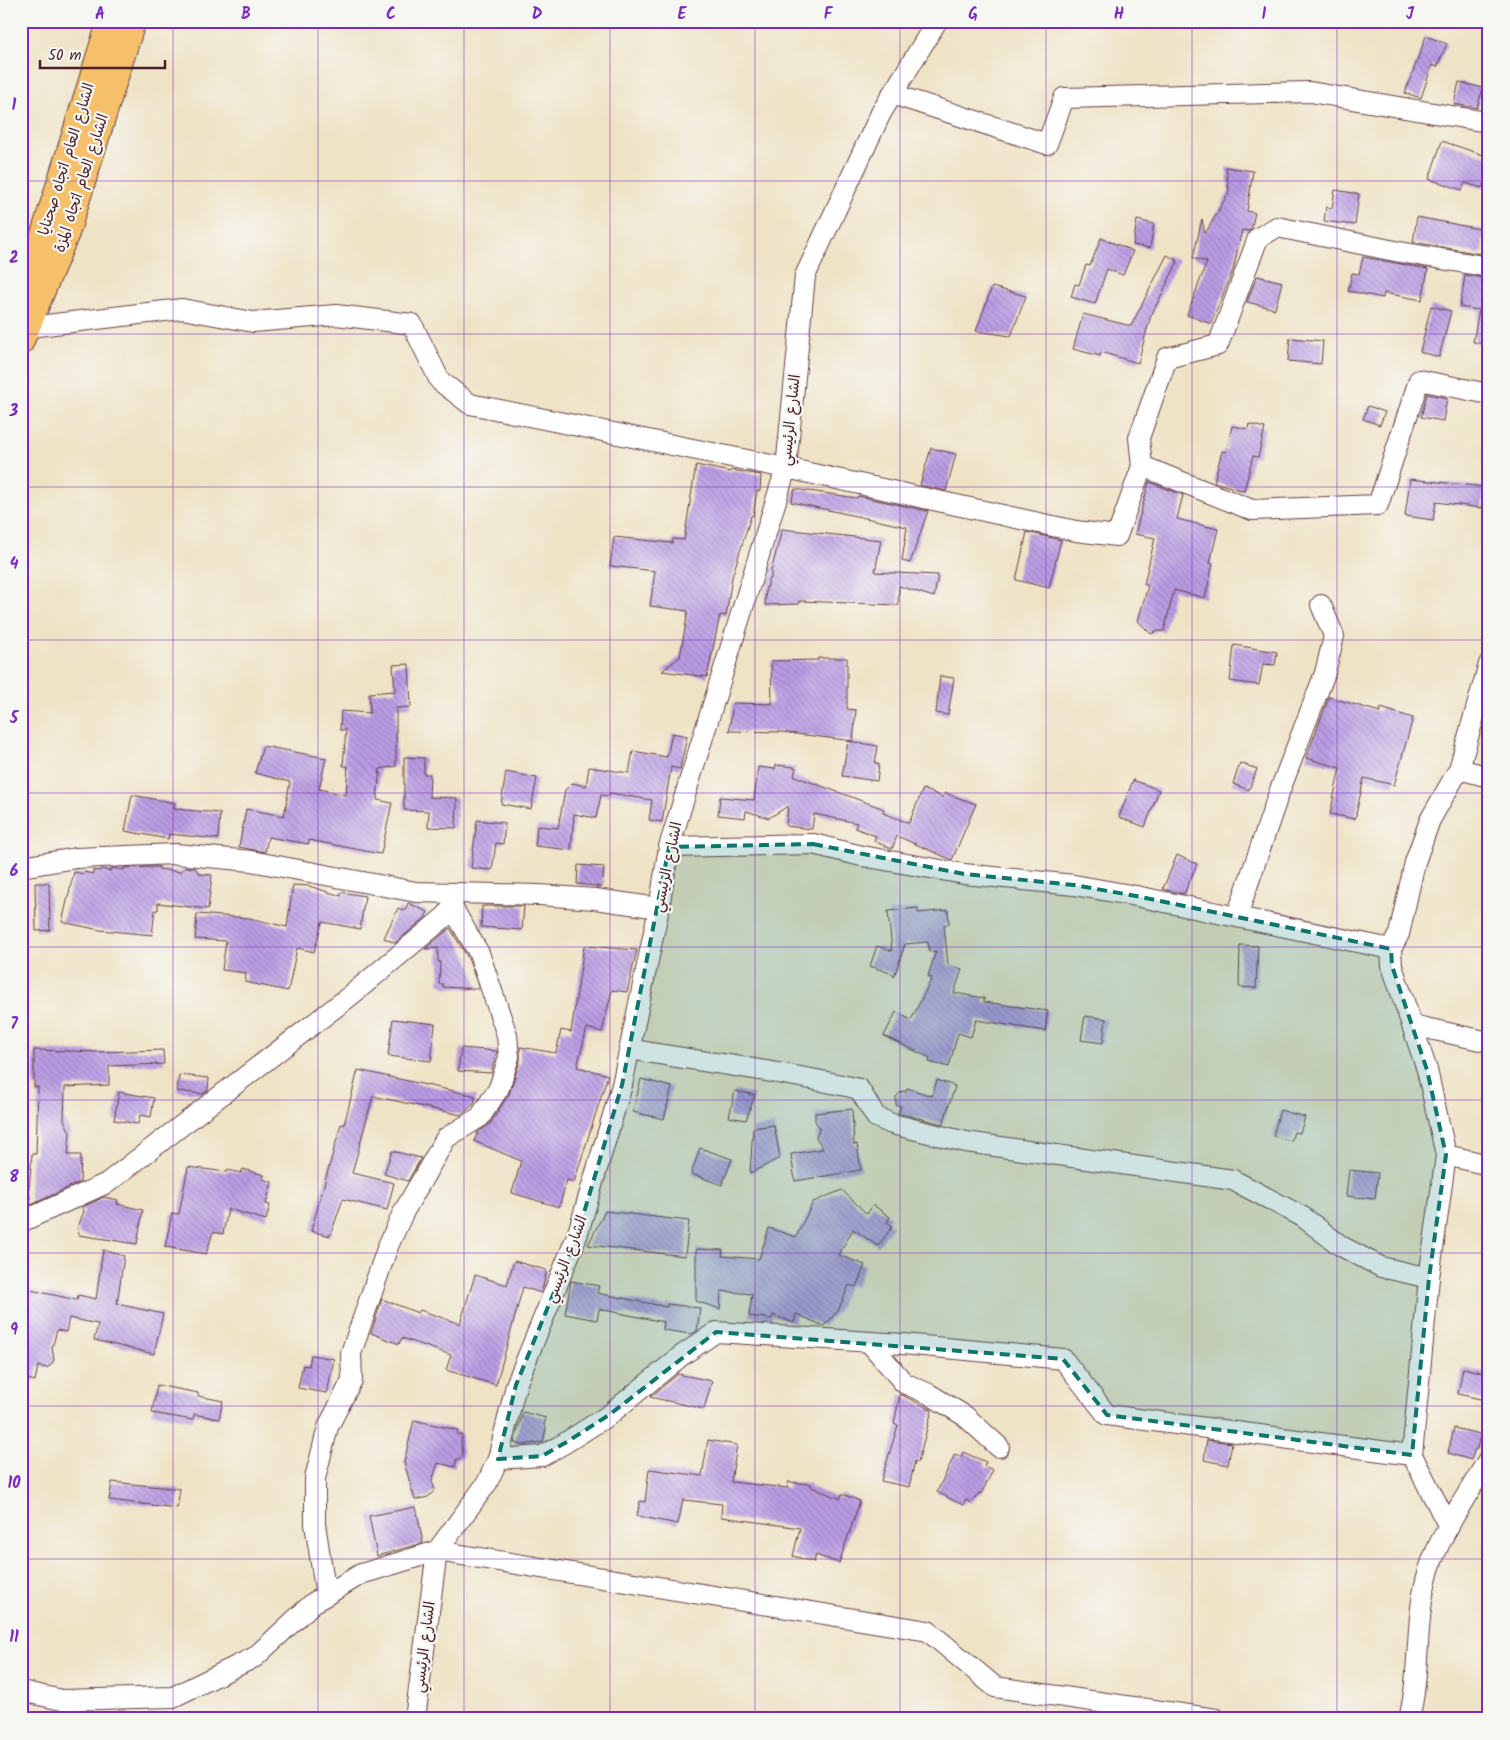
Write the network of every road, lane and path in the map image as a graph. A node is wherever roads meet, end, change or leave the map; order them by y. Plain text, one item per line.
1 (110, 21) edge
2 (133, 21) edge
3 (937, 21) edge
4 (892, 94) junction
5 (1489, 124) edge
6 (29, 250) edge
7 (1489, 267) edge
8 (21, 296) edge
9 (25, 334) edge
10 (1489, 394) edge
11 (1142, 466) junction
12 (786, 468) junction
13 (1321, 605) dead end
14 (1489, 664) edge
15 (1458, 769) junction
16 (1489, 777) edge
17 (669, 847) junction
18 (21, 867) edge
19 (453, 900) junction
20 (659, 908) junction
21 (1237, 916) junction
22 (1391, 949) junction
23 (1412, 1024) junction
24 (1489, 1042) edge
25 (629, 1049) junction
26 (1446, 1156) junction
27 (1489, 1165) edge
28 (21, 1222) edge
29 (1429, 1278) junction
30 (869, 1342) junction
31 (999, 1447) dead end
32 (1412, 1455) junction
33 (1489, 1458) edge
34 (498, 1459) junction
35 (1449, 1527) junction
36 (437, 1551) junction
37 (326, 1595) junction
38 (21, 1691) edge
39 (415, 1719) edge
40 (1216, 1719) edge
41 (1409, 1719) edge

1 - 6 main road, الشارع العام اتجاه صحنايا
2 - 9 main road, الشارع العام اتجاه المزة
3 - 4 street, الشارع الرئيسي
4 - 5 street
4 - 12 street, الشارع الرئيسي
6 - 8 main road, الشارع العام اتجاه صحنايا
7 - 11 street
9 - 12 street
10 - 11 street
11 - 12 street
12 - 17 street, الشارع الرئيسي
13 - 21 street
14 - 15 street
15 - 16 street
15 - 22 street
17 - 20 street, الشارع الرئيسي
17 - 21 street
18 - 19 street
19 - 20 street
19 - 28 street
19 - 37 street
20 - 25 street, الشارع الرئيسي
21 - 22 street
22 - 23 street
23 - 24 street
23 - 26 street
25 - 29 street
25 - 34 street, الشارع الرئيسي
26 - 27 street
26 - 29 street
29 - 32 street
30 - 31 street
30 - 32 street
30 - 34 street
32 - 35 street
33 - 35 street
34 - 36 street, الشارع الرئيسي
35 - 41 street
36 - 37 street
36 - 39 street, الشارع الرئيسي
36 - 40 street
37 - 38 street

